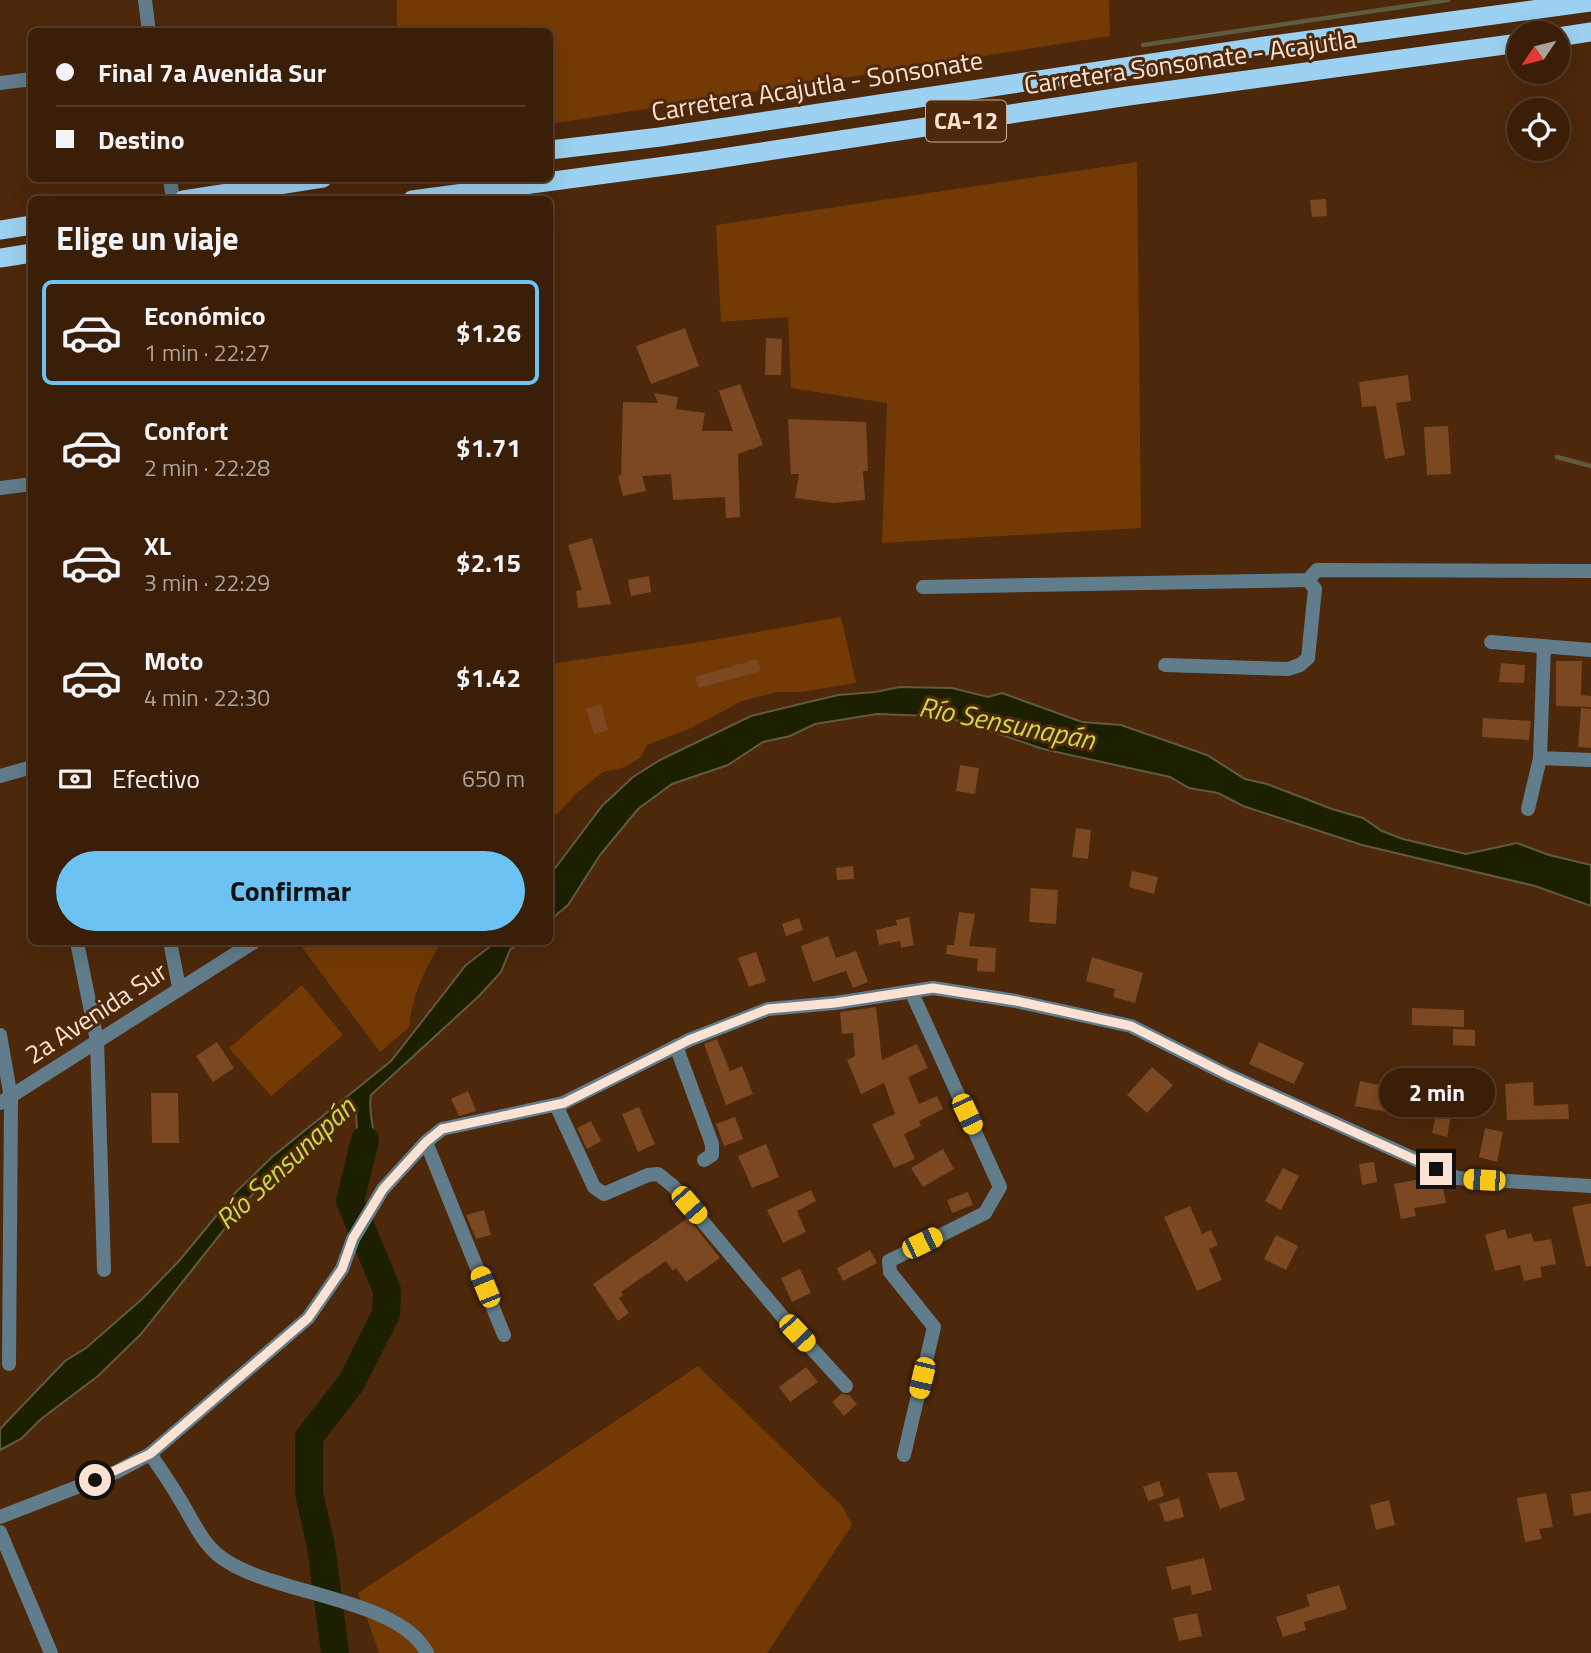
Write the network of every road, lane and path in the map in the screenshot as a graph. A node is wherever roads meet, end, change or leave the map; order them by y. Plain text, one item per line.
1 (145, 0) edge
2 (1591, 2) edge
3 (148, 28) edge
4 (1591, 32) edge
5 (1570, 35) edge
6 (1507, 45) edge
7 (28, 80) edge
8 (0, 83) edge
9 (553, 150) edge
10 (553, 181) edge
11 (298, 182) edge
12 (546, 182) edge
13 (208, 196) edge
14 (442, 196) edge
15 (28, 226) edge
16 (0, 230) edge
17 (28, 254) edge
18 (0, 258) edge
19 (28, 484) edge
20 (0, 488) edge
21 (1591, 571) edge
22 (1308, 580) junction
23 (923, 587) dead end
24 (1491, 642) dead end
25 (1544, 646) junction
26 (1591, 650) edge
27 (1165, 665) dead end
28 (1540, 758) junction
29 (1591, 760) edge
30 (28, 768) edge
31 (0, 776) edge
32 (1528, 809) dead end
33 (78, 945) edge
34 (171, 945) edge
35 (249, 945) edge
36 (178, 987) junction
37 (911, 991) junction
38 (0, 1035) edge
39 (97, 1041) junction
40 (676, 1046) junction
41 (5, 1100) edge
42 (556, 1105) junction
43 (426, 1142) junction
44 (704, 1160) dead end
45 (1591, 1186) edge
46 (104, 1270) dead end
47 (504, 1335) dead end
48 (9, 1364) dead end
49 (846, 1386) dead end
50 (150, 1454) junction
51 (904, 1455) dead end
52 (0, 1517) edge
53 (0, 1532) edge
54 (51, 1653) edge
55 (427, 1653) edge

1 - 3 street
2 - 9 highway, Carretera Acajutla - Sonsonate / CA-12
4 - 5 highway
6 - 10 highway, Carretera Sonsonate - Acajutla / CA-12
7 - 8 street
11 - 13 highway
12 - 14 highway, Carretera Sonsonate - Acajutla / CA-12
15 - 16 highway
17 - 18 highway
19 - 20 street
21 - 22 street
22 - 23 street
22 - 27 street
24 - 25 street
25 - 26 street
25 - 28 street
28 - 29 street
28 - 32 street
30 - 31 street
33 - 39 street
34 - 36 street
35 - 36 street, 2a Avenida Sur
36 - 39 street, 2a Avenida Sur
37 - 40 street
37 - 45 street
37 - 51 street
38 - 41 street
39 - 41 street, 2a Avenida Sur
39 - 46 street
40 - 42 street
40 - 44 street
41 - 48 street
42 - 43 street
42 - 49 street
43 - 47 street
43 - 50 street
50 - 52 street
50 - 55 street
53 - 54 street

